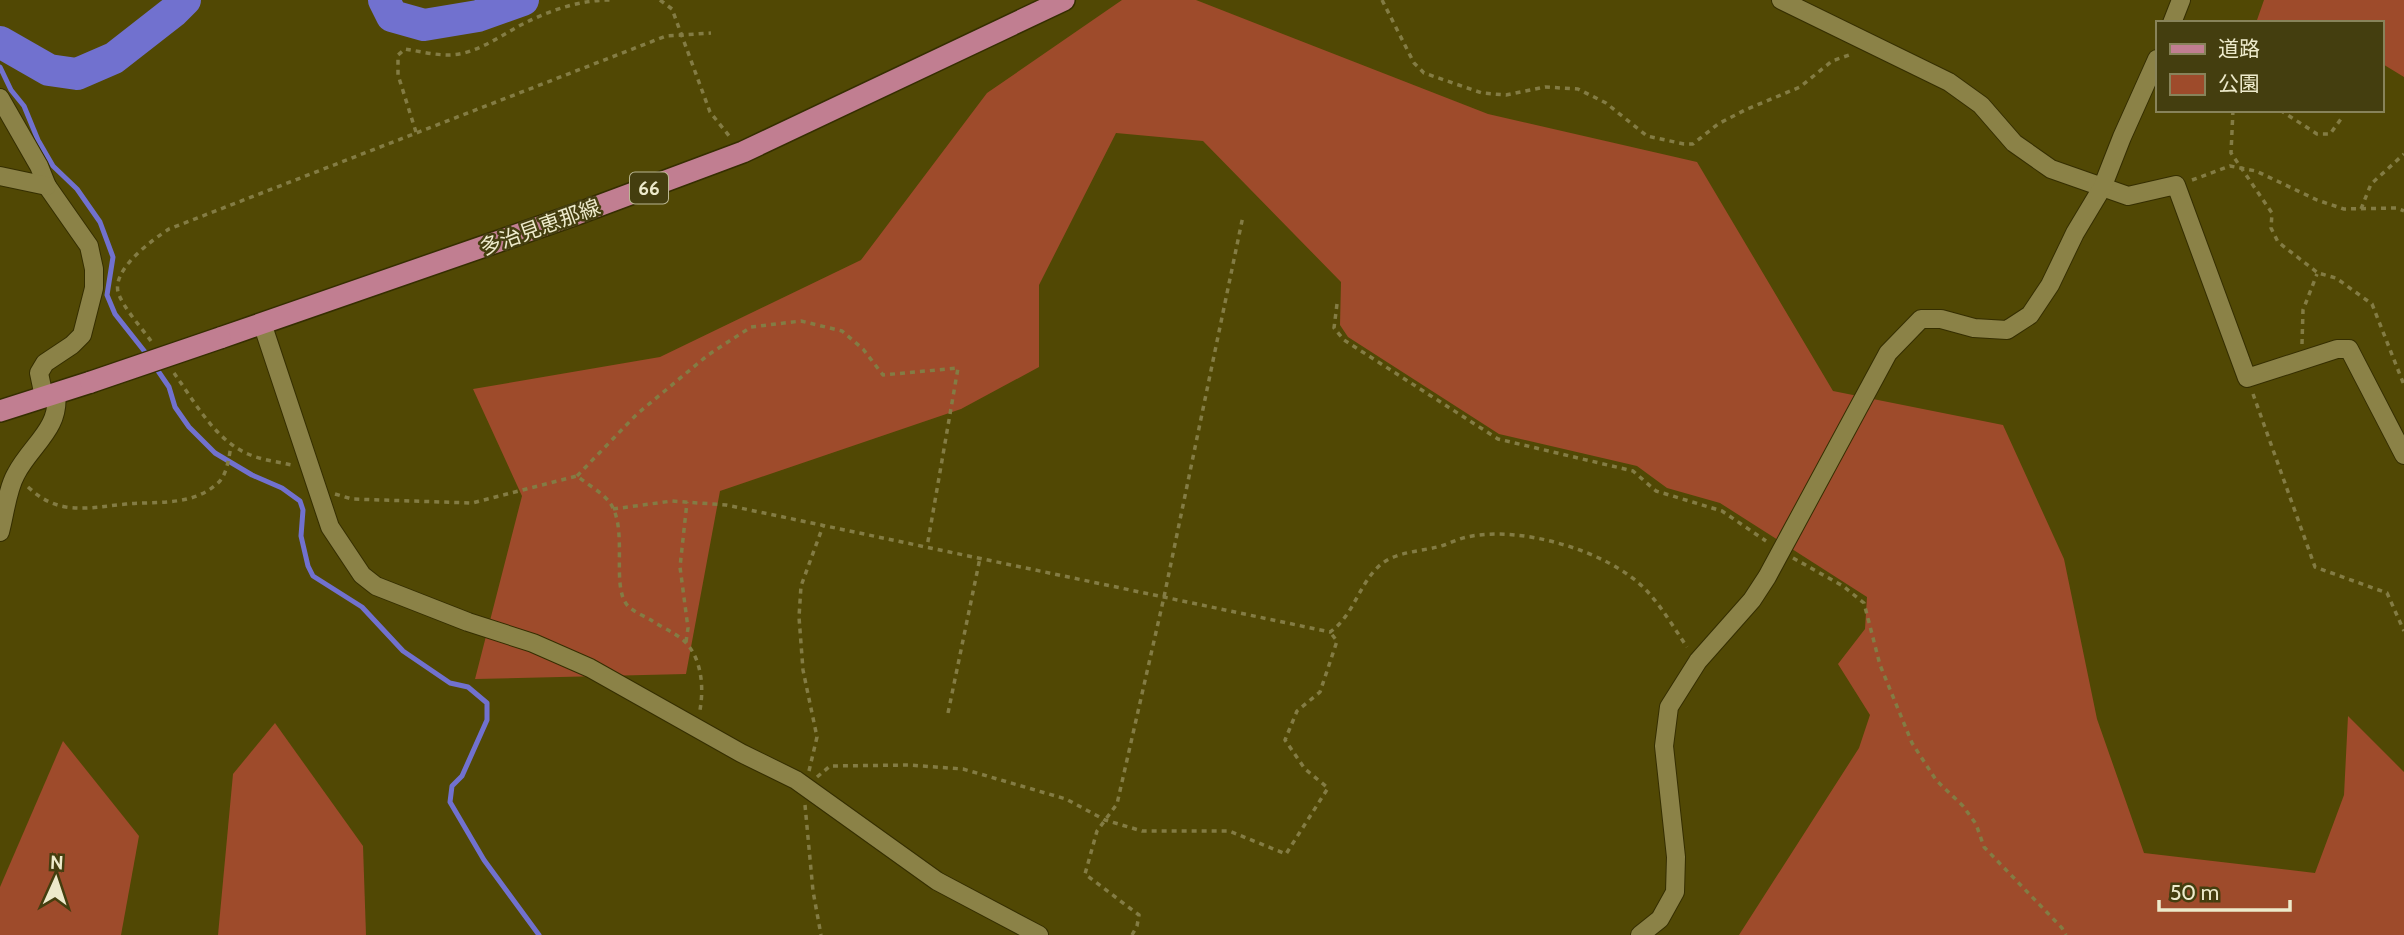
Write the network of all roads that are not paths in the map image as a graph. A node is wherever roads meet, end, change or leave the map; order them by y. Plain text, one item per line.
1 (1064, 0) edge
2 (1781, 0) edge
3 (2181, 0) edge
4 (2173, 21) edge
5 (2156, 61) edge
6 (0, 97) edge
7 (0, 176) edge
8 (47, 186) junction
9 (2102, 188) junction
10 (262, 323) junction
11 (50, 395) junction
12 (0, 411) edge
13 (2404, 455) edge
14 (0, 532) edge
15 (1040, 935) edge
16 (1640, 935) edge

1 - 10 main road, 多治見恵那線 / 66
2 - 9 street
3 - 4 street
5 - 9 street
6 - 8 street
7 - 8 street
8 - 11 street
9 - 13 street
9 - 16 street
10 - 11 main road, 多治見恵那線 / 66, bridge
10 - 15 street
11 - 12 main road, 多治見恵那線 / 66
11 - 14 street

